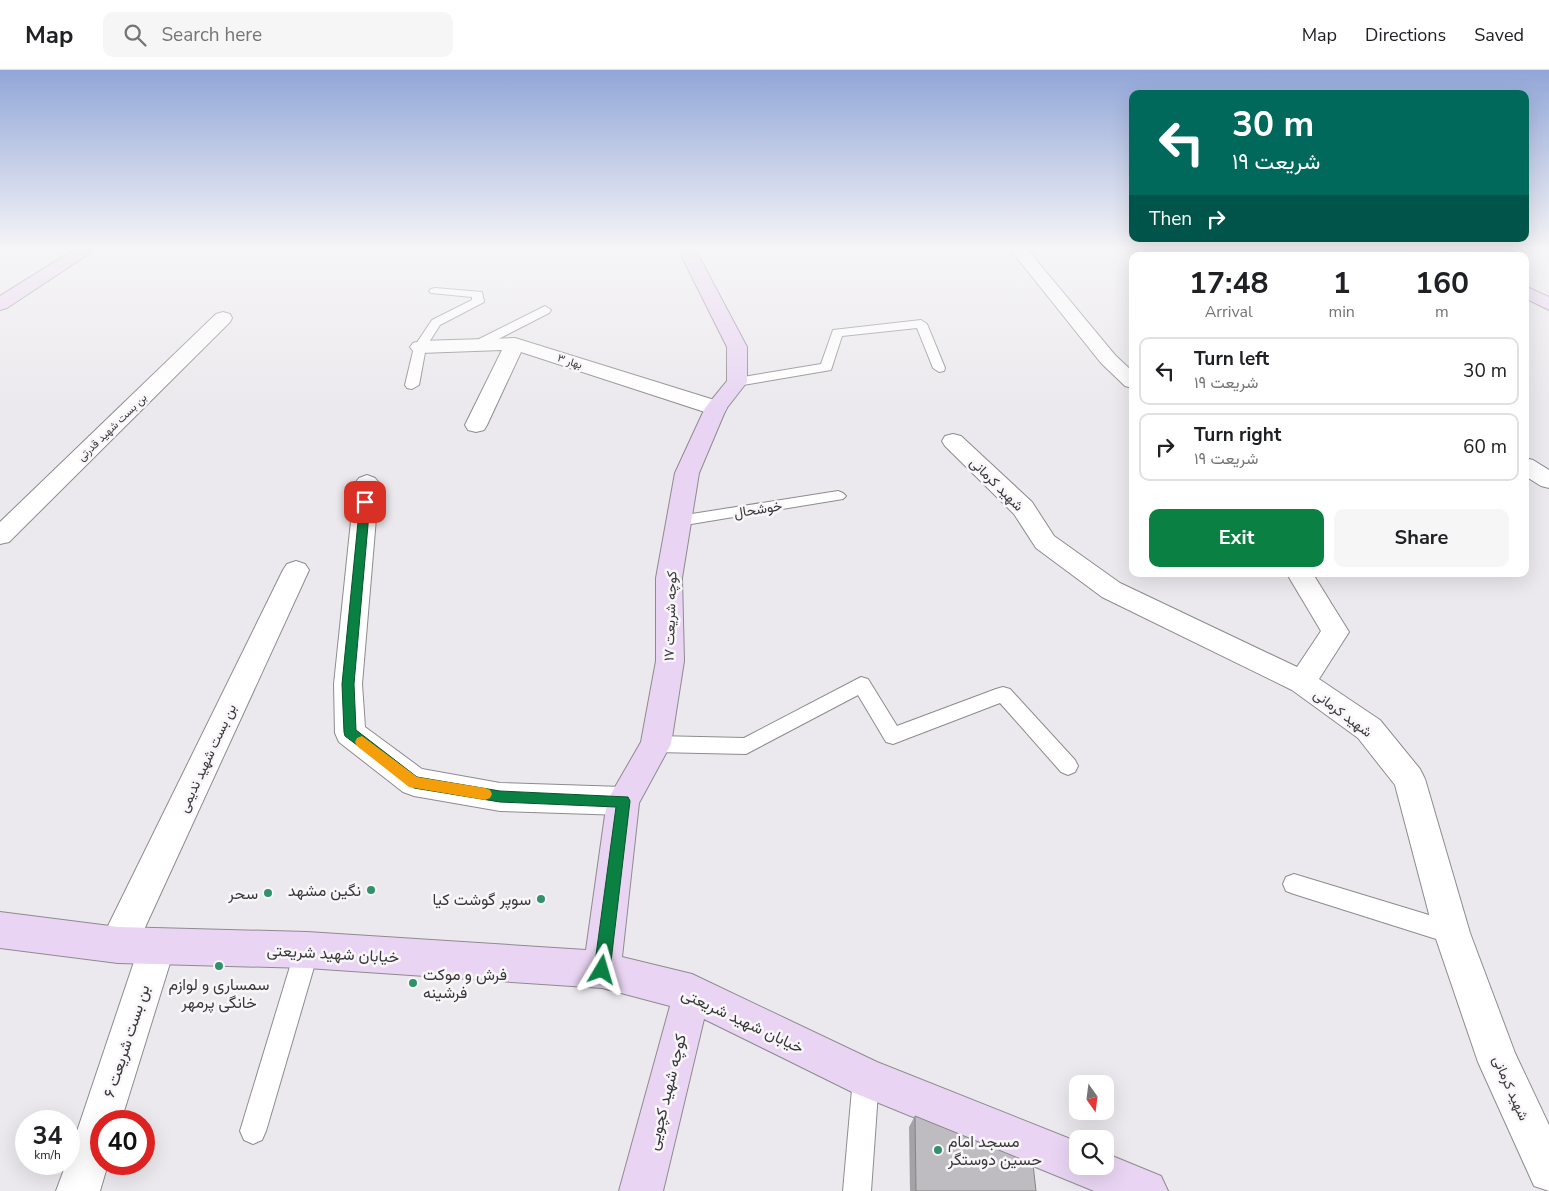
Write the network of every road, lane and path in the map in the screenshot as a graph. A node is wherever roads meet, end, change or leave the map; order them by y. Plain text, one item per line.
1 (478, 301) edge
2 (713, 301) edge
3 (1061, 301) edge
4 (545, 310) dead end
5 (224, 318) dead end
6 (515, 344) junction
7 (475, 346) junction
8 (420, 347) junction
9 (940, 368) dead end
10 (1129, 379) edge
11 (738, 382) junction
12 (412, 385) dead end
13 (716, 408) junction
14 (476, 425) dead end
15 (953, 441) dead end
16 (1529, 468) edge
17 (1549, 481) edge
18 (367, 484) dead end
19 (838, 496) dead end
20 (679, 521) junction
21 (0, 536) edge
22 (296, 570) dead end
23 (1302, 577) edge
24 (1302, 682) junction
25 (656, 744) junction
26 (1068, 766) dead end
27 (623, 801) junction
28 (1294, 884) dead end
29 (0, 930) edge
30 (1452, 933) junction
31 (118, 945) junction
32 (157, 947) junction
33 (308, 950) junction
34 (602, 970) junction
35 (692, 993) junction
36 (866, 1078) junction
37 (252, 1131) dead end
38 (1069, 1159) edge
39 (1549, 1171) edge
40 (1107, 1175) edge
41 (78, 1191) edge
42 (641, 1191) edge
43 (856, 1191) edge
44 (1146, 1191) edge

1 - 8 lane
2 - 11 street
3 - 10 street
4 - 7 lane
5 - 21 street, بن بست شهید قدرتی
6 - 7 street, بهار ۳
6 - 13 street, بهار ۳
6 - 14 street
7 - 8 street, بهار ۳
8 - 12 lane
9 - 11 lane
11 - 13 street, کوچه شریعت ۱۷
13 - 20 street, کوچه شریعت ۱۷
15 - 24 street, شهید کرمانی
16 - 17 street
18 - 27 street
19 - 20 lane, خوشحال
20 - 25 street, کوچه شریعت ۱۷
22 - 31 street, بن بست شهید ندیمی
23 - 24 street
24 - 30 street, شهید کرمانی
25 - 26 lane
25 - 27 street, کوچه شریعت ۱۷
27 - 34 street, کوچه شریعت ۱۷
28 - 30 lane
29 - 31 street, خیابان شهید شریعتی
30 - 39 street, شهید کرمانی
31 - 32 street, خیابان شهید شریعتی
32 - 33 street, خیابان شهید شریعتی
32 - 41 street, بن بست شریعت ۶
33 - 34 street, خیابان شهید شریعتی
33 - 37 lane
34 - 35 street, خیابان شهید شریعتی
35 - 36 street, خیابان شهید شریعتی
35 - 42 street, کوچه شهید کچویی
36 - 38 street, خیابان شهید شریعتی
36 - 43 lane
40 - 44 street

